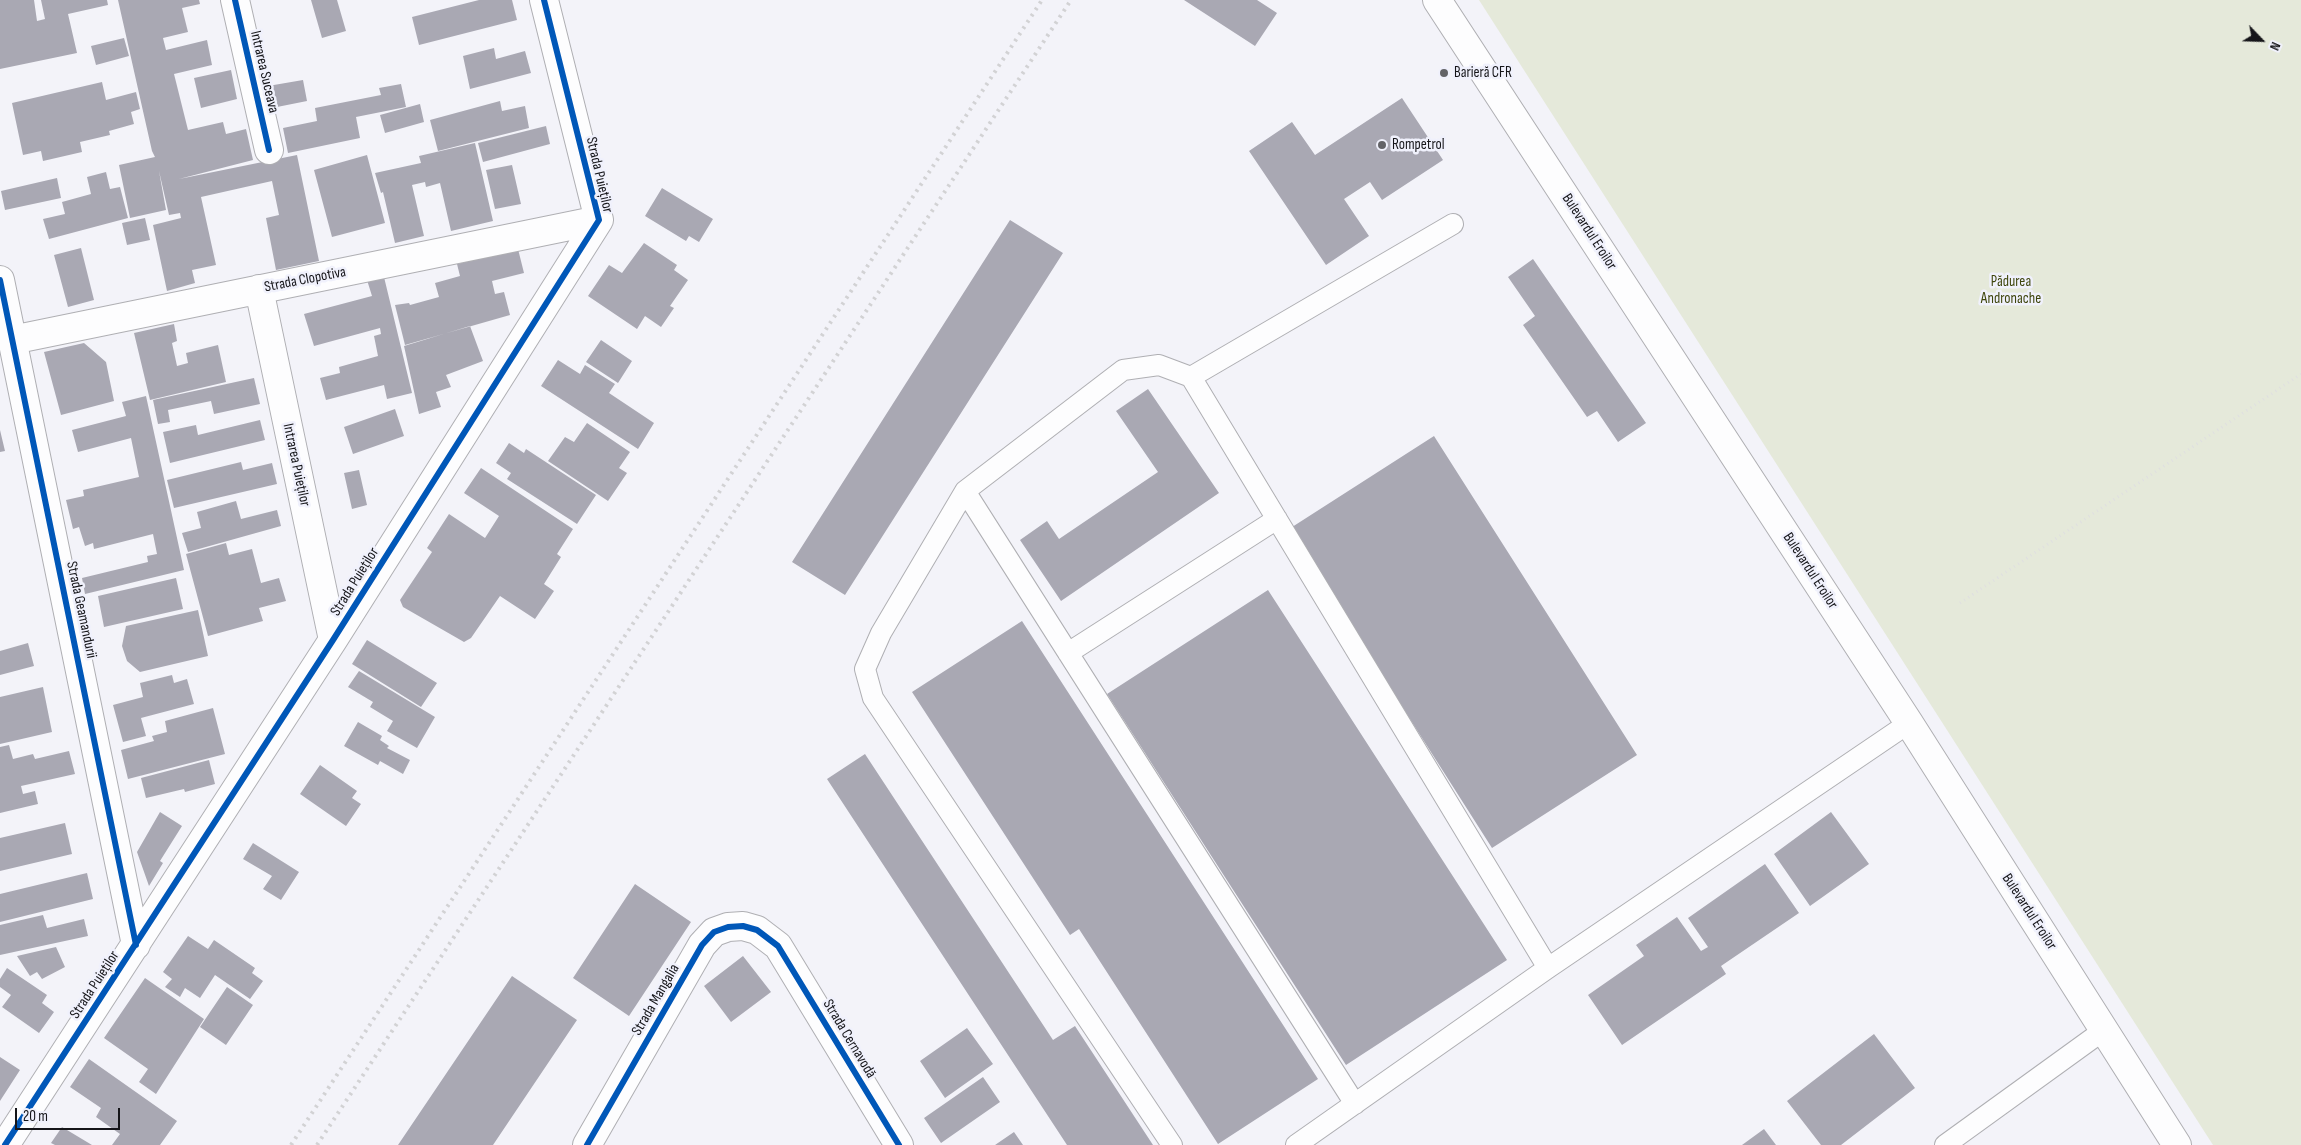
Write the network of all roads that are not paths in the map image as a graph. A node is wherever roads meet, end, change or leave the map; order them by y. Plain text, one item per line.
1 (235, 0) edge
2 (544, 0) edge
3 (1438, 0) edge
4 (269, 150) dead end
5 (599, 220) junction
6 (1453, 224) dead end
7 (0, 280) edge
8 (259, 289) junction
9 (12, 340) junction
10 (1191, 377) junction
11 (965, 491) junction
12 (1277, 519) junction
13 (333, 640) junction
14 (1068, 653) junction
15 (1909, 723) junction
16 (136, 945) junction
17 (778, 946) joint
18 (1548, 968) junction
19 (2104, 1030) junction
20 (1355, 1104) junction
21 (5, 1145) edge
22 (587, 1145) edge
23 (899, 1145) edge
24 (1172, 1145) edge
25 (1296, 1145) edge
26 (1945, 1145) edge
27 (2178, 1145) edge

1 - 4 street, Intrarea Suceava
2 - 5 street, Strada Puieților
3 - 15 street, Bulevardul Eroilor
5 - 8 street, Strada Clopotiva
5 - 13 street, Strada Puieților
6 - 10 lane
7 - 9 street, Strada Geamandurii
8 - 9 street, Strada Clopotiva
8 - 13 street, Intrarea Puieților
9 - 16 street, Strada Geamandurii
10 - 11 lane
10 - 12 lane
11 - 14 lane
11 - 24 lane
12 - 14 lane
12 - 18 lane
13 - 16 street, Strada Puieților
14 - 20 lane
15 - 18 lane
15 - 19 street, Bulevardul Eroilor
16 - 21 street, Strada Puieților
17 - 22 street, Strada Mangalia
17 - 23 street, Strada Cernavodă
18 - 20 lane
19 - 26 lane
19 - 27 street, Bulevardul Eroilor
20 - 25 lane

